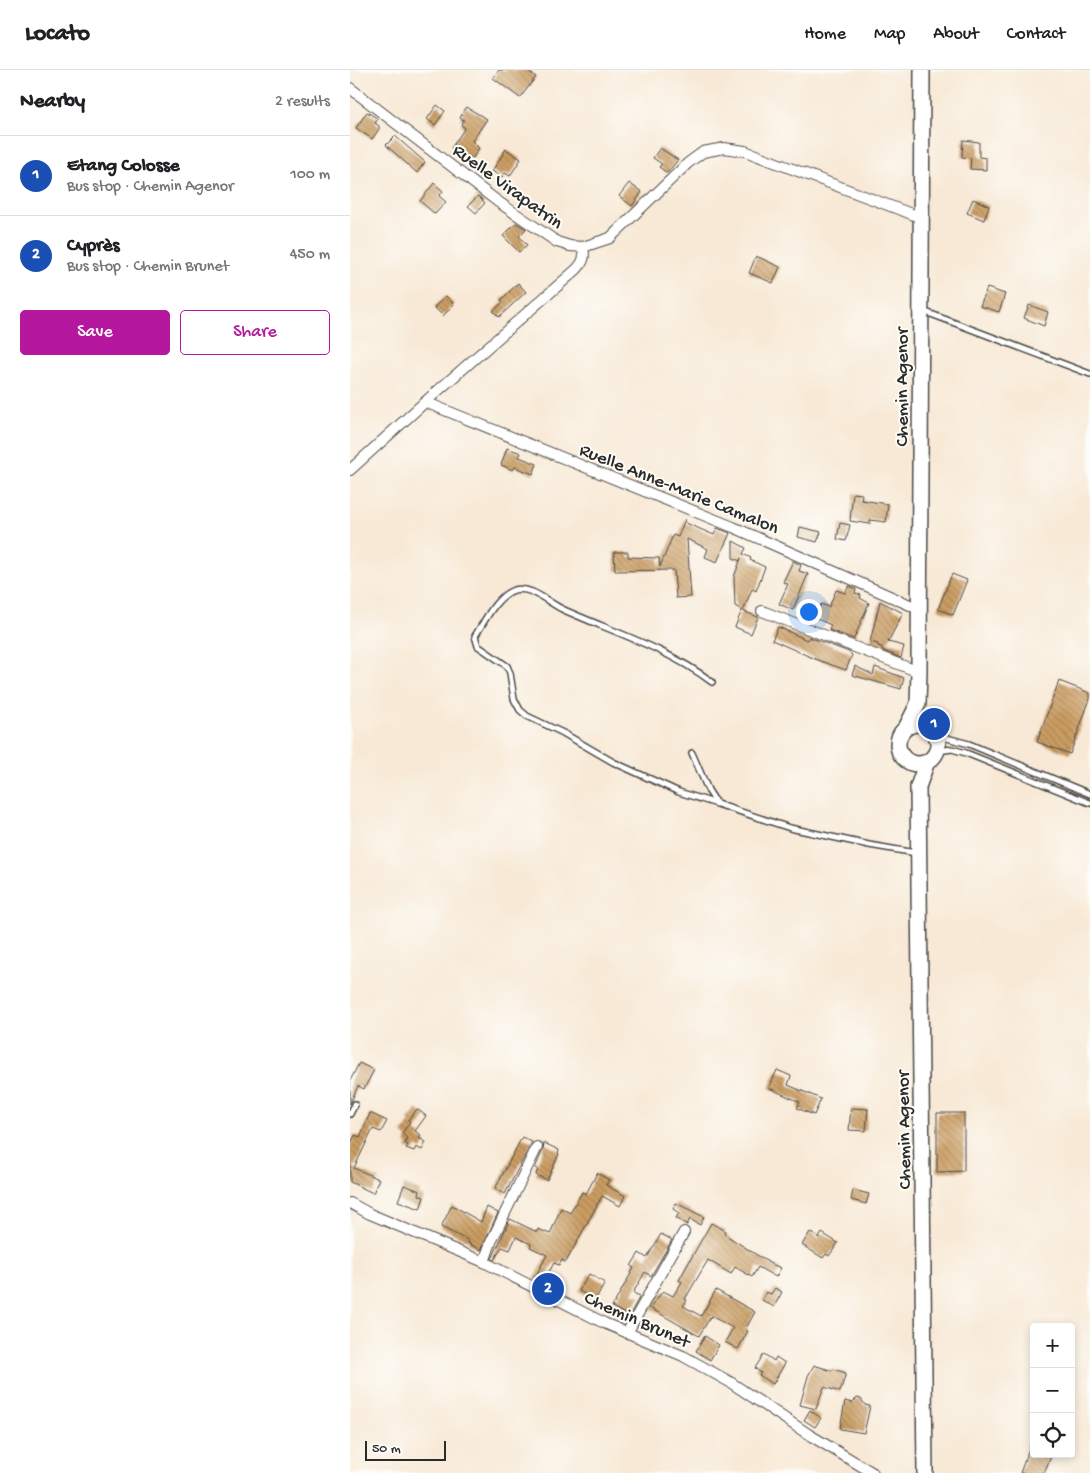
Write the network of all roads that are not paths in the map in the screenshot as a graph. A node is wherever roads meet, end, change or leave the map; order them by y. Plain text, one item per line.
1 (922, 70) edge
2 (350, 88) edge
3 (922, 218) junction
4 (583, 247) junction
5 (920, 310) junction
6 (1090, 374) edge
7 (425, 402) junction
8 (350, 470) edge
9 (919, 609) junction
10 (762, 611) dead end
11 (919, 672) junction
12 (712, 682) dead end
13 (918, 704) junction
14 (906, 728) junction
15 (932, 730) junction
16 (938, 752) junction
17 (692, 753) dead end
18 (909, 762) junction
19 (926, 764) junction
20 (918, 788) junction
21 (1090, 794) edge
22 (1090, 803) edge
23 (717, 804) junction
24 (919, 853) junction
25 (355, 1104) dead end
26 (350, 1114) edge
27 (537, 1147) dead end
28 (350, 1204) edge
29 (684, 1232) dead end
30 (484, 1262) junction
31 (627, 1333) junction
32 (873, 1473) edge
33 (925, 1473) edge

1 - 3 main road, Chemin Agenor
2 - 4 street, Ruelle Virapatrin
3 - 4 street, Ruelle Virapatrin
3 - 5 main road, Chemin Agenor
4 - 7 street
5 - 6 lane
5 - 9 main road, Chemin Agenor
7 - 8 street
7 - 9 street, Ruelle Anne-Marie Camalon
9 - 11 main road, Chemin Agenor
10 - 11 street
11 - 13 main road, Chemin Agenor
12 - 23 lane
13 - 14 main road, Chemin Agenor
13 - 15 main road, Chemin Agenor
14 - 15 main road
14 - 18 main road, Chemin Agenor
15 - 16 main road, Chemin Agenor
15 - 21 lane
16 - 19 main road, Chemin Agenor
16 - 22 lane
17 - 23 lane
18 - 19 main road
18 - 20 main road, Chemin Agenor
19 - 20 main road, Chemin Agenor
20 - 24 main road, Chemin Agenor
23 - 24 lane
24 - 33 main road, Chemin Agenor
25 - 26 lane
27 - 30 street
28 - 30 street, Chemin Brunet
29 - 31 street
30 - 31 street, Chemin Brunet
31 - 32 street, Chemin Brunet

